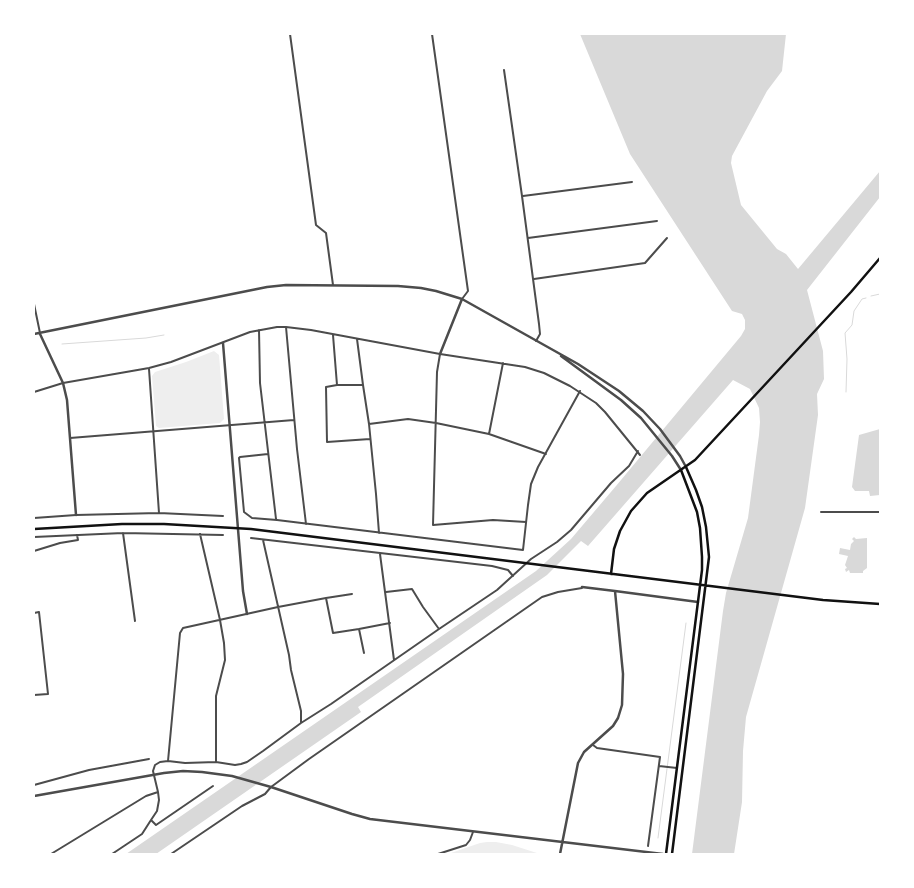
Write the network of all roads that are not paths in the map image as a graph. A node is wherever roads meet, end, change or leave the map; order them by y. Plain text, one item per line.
1 (290, 34) edge
2 (432, 34) edge
3 (504, 70) dead end
4 (632, 182) dead end
5 (522, 196) junction
6 (657, 221) dead end
7 (528, 238) junction
8 (667, 238) dead end
9 (880, 258) edge
10 (534, 279) junction
11 (333, 285) junction
12 (462, 299) junction
13 (34, 304) edge
14 (286, 327) junction
15 (259, 330) junction
16 (40, 334) junction
17 (333, 334) junction
18 (34, 335) edge
19 (357, 339) junction
20 (536, 341) junction
21 (223, 343) junction
22 (556, 352) junction
23 (440, 354) junction
24 (503, 363) junction
25 (148, 368) junction
26 (63, 383) junction
27 (337, 385) junction
28 (362, 385) junction
29 (580, 391) junction
30 (34, 392) edge
31 (294, 420) junction
32 (264, 422) junction
33 (436, 423) junction
34 (369, 424) junction
35 (230, 425) junction
36 (154, 432) junction
37 (488, 434) junction
38 (70, 438) junction
39 (370, 439) junction
40 (638, 452) junction
41 (268, 454) junction
42 (546, 454) junction
43 (640, 455) dead end
44 (686, 466) junction
45 (681, 470) junction
46 (821, 512) dead end
47 (880, 512) edge
48 (159, 513) junction
49 (76, 515) junction
50 (223, 516) dead end
51 (34, 518) edge
52 (276, 520) junction
53 (526, 522) junction
54 (306, 524) junction
55 (239, 528) junction
56 (34, 529) edge
57 (123, 533) junction
58 (379, 533) junction
59 (200, 534) junction
60 (77, 535) junction
61 (223, 535) dead end
62 (34, 537) edge
63 (251, 538) dead end
64 (263, 538) junction
65 (34, 550) edge
66 (380, 553) junction
67 (527, 563) junction
68 (611, 574) junction
69 (514, 576) junction
70 (582, 588) joint
71 (615, 591) junction
72 (386, 592) junction
73 (352, 594) dead end
74 (326, 598) junction
75 (698, 602) junction
76 (880, 604) edge
77 (278, 607) junction
78 (34, 613) edge
79 (248, 614) junction
80 (220, 620) junction
81 (135, 621) dead end
82 (390, 623) junction
83 (359, 629) junction
84 (439, 629) junction
85 (364, 652) dead end
86 (394, 660) junction
87 (34, 695) edge
88 (301, 723) junction
89 (593, 745) junction
90 (149, 760) dead end
91 (168, 761) junction
92 (216, 762) junction
93 (659, 766) junction
94 (677, 768) junction
95 (154, 775) junction
96 (34, 785) edge
97 (213, 786) dead end
98 (271, 787) junction
99 (158, 792) junction
100 (34, 796) edge
101 (151, 820) junction
102 (473, 832) junction
103 (562, 842) junction
104 (648, 846) dead end
105 (51, 854) edge
106 (112, 854) edge
107 (171, 854) edge
108 (438, 854) edge
109 (560, 854) edge
110 (664, 854) edge
111 (672, 854) edge

1 - 11 street
2 - 12 street
3 - 5 street
4 - 5 street
5 - 7 street
6 - 7 street
7 - 10 street
8 - 10 street
9 - 44 main road
10 - 20 street
11 - 12 street
11 - 16 street
12 - 20 street
12 - 23 street
13 - 16 street
14 - 15 street
14 - 17 street
14 - 31 street
15 - 21 street
15 - 32 street
16 - 18 street
16 - 26 street
17 - 19 street
17 - 27 street
19 - 23 street
19 - 28 street
20 - 22 street
21 - 25 street
21 - 35 street
22 - 44 street
22 - 45 street
23 - 24 street
23 - 33 street
24 - 29 street
24 - 37 street
25 - 26 street
25 - 36 street
26 - 30 street
26 - 38 street
27 - 28 street
27 - 39 street
28 - 34 street
29 - 40 street
29 - 42 street
31 - 32 street
31 - 54 street
32 - 35 street
32 - 41 street
33 - 34 street
33 - 37 street
33 - 53 street
34 - 39 street
35 - 36 street
35 - 55 street
36 - 38 street
36 - 48 street
37 - 42 street
38 - 49 street
39 - 58 street
40 - 43 street
40 - 67 street
41 - 52 street
41 - 52 street
42 - 53 street
44 - 45 main road
44 - 111 main road
45 - 68 main road
45 - 75 main road
46 - 47 street
48 - 49 street
48 - 50 street
49 - 51 street
52 - 54 street
53 - 58 street
54 - 58 street
55 - 56 main road
55 - 67 main road
55 - 79 street
57 - 59 street
57 - 60 street
57 - 81 street
59 - 61 street
59 - 80 street
60 - 62 street
60 - 65 street
63 - 64 street
64 - 66 street
64 - 77 street
66 - 69 street
66 - 72 street
67 - 68 main road
67 - 69 street
68 - 76 main road
69 - 84 street
70 - 71 street
70 - 98 street
71 - 75 street
71 - 89 street
72 - 82 street
72 - 84 street
73 - 74 street
74 - 77 street
74 - 83 street
75 - 94 main road
77 - 79 street
77 - 88 street
78 - 87 street
79 - 80 street
80 - 91 street
80 - 92 street
82 - 83 street
82 - 86 street
83 - 85 street
84 - 86 street
86 - 88 street
88 - 92 street
89 - 93 street
89 - 103 street
90 - 96 street
91 - 92 street
91 - 95 street
93 - 94 street
93 - 104 street
94 - 110 main road
95 - 98 street
95 - 99 street
95 - 100 street
97 - 101 street
98 - 102 street
98 - 107 street
99 - 101 street
99 - 105 street
101 - 106 street
102 - 103 street
102 - 108 street
103 - 109 street
103 - 110 street

